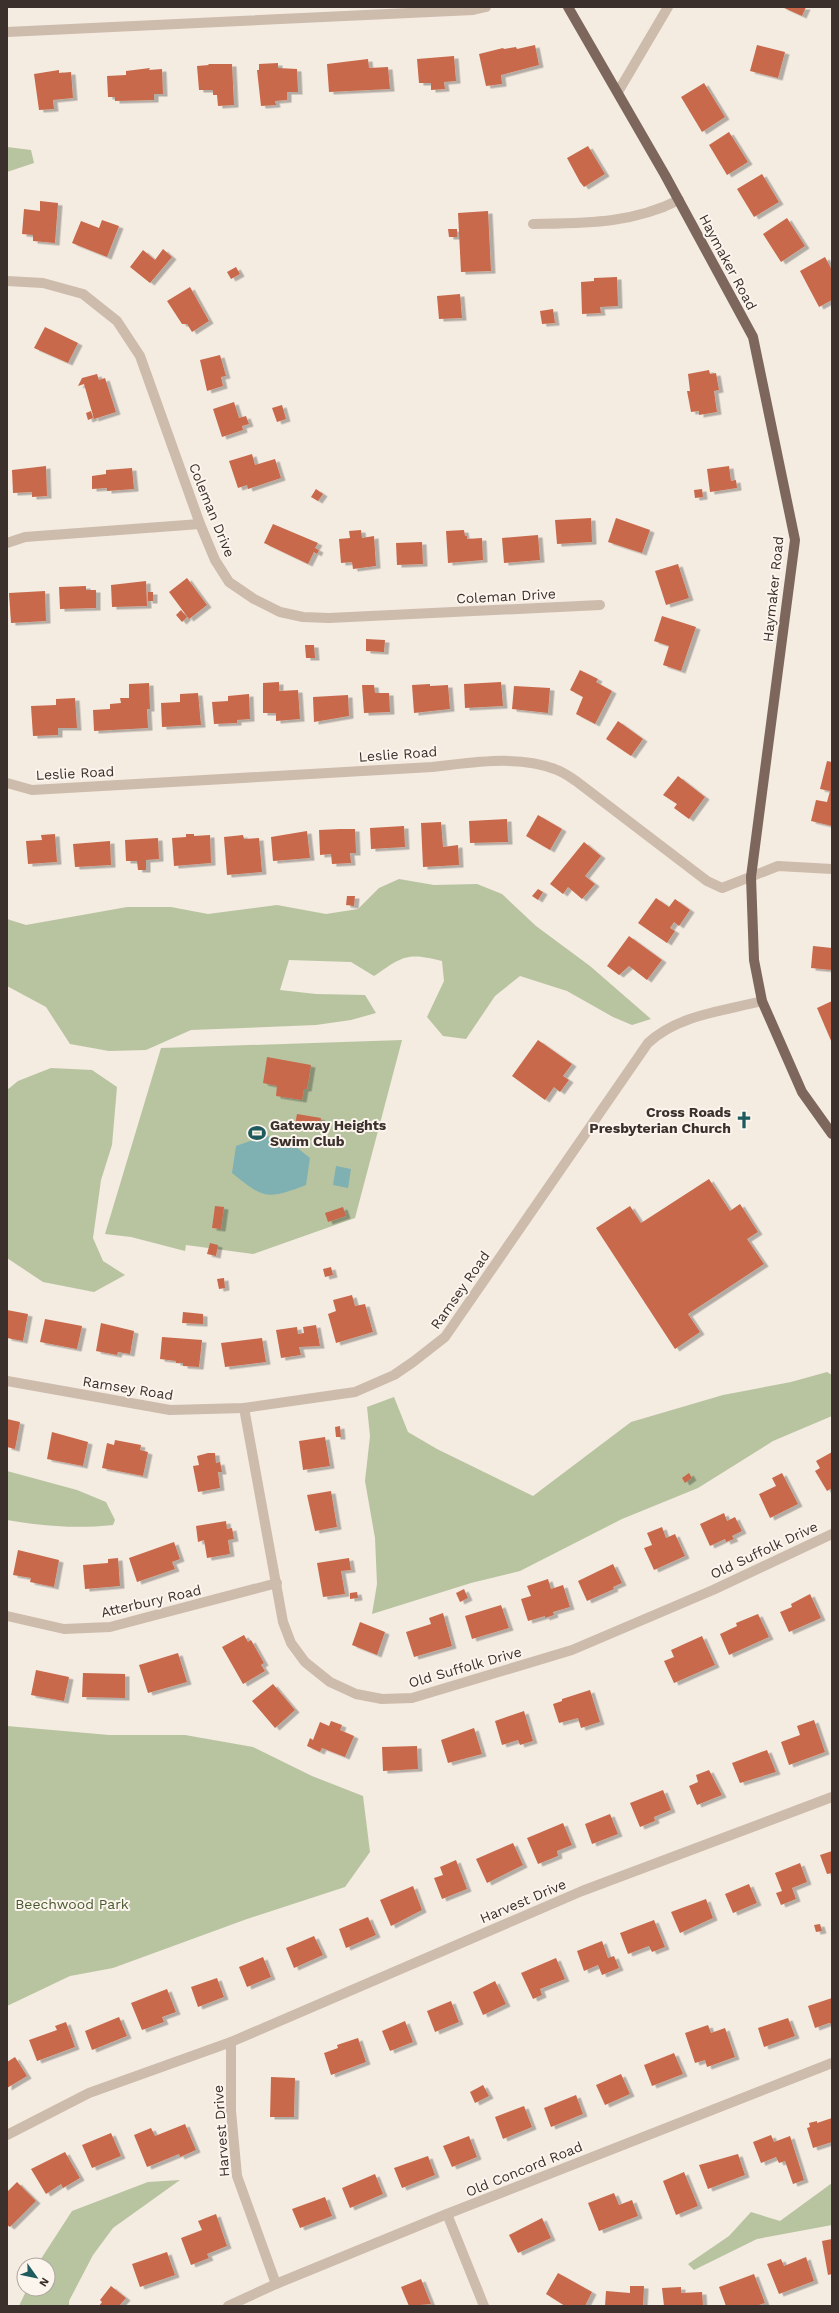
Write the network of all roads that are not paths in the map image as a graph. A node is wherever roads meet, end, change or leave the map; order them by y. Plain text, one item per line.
1 (486, 7) edge
2 (568, 7) edge
3 (668, 7) edge
4 (7, 32) edge
5 (618, 92) junction
6 (679, 200) junction
7 (533, 224) dead end
8 (7, 281) edge
9 (200, 524) junction
10 (7, 543) edge
11 (600, 605) dead end
12 (7, 783) edge
13 (832, 869) edge
14 (751, 877) junction
15 (762, 1001) junction
16 (832, 1134) edge
17 (7, 1381) edge
18 (244, 1408) junction
19 (832, 1534) edge
20 (277, 1583) junction
21 (7, 1616) edge
22 (832, 1797) edge
23 (231, 2042) junction
24 (832, 2063) edge
25 (7, 2135) edge
26 (448, 2214) junction
27 (276, 2284) junction
28 (228, 2306) edge
29 (484, 2306) edge

1 - 4 street
2 - 5 main road, Haymaker Road
3 - 5 street
5 - 6 main road, Haymaker Road
6 - 7 street
6 - 14 main road, Haymaker Road
8 - 9 street, Coleman Drive
9 - 10 street
9 - 11 street, Coleman Drive
12 - 14 street, Leslie Road
13 - 14 street, Leslie Road
14 - 15 main road, Haymaker Road
15 - 16 main road, Haymaker Road
15 - 18 street, Ramsey Road
17 - 18 street, Ramsey Road
18 - 20 street, Old Suffolk Drive
19 - 20 street, Old Suffolk Drive
20 - 21 street, Atterbury Road
22 - 23 street, Harvest Drive
23 - 25 street, Harvest Drive
23 - 27 street, Harvest Drive
24 - 26 street, Old Concord Road
26 - 27 street, Old Concord Road
26 - 29 street
27 - 28 street, Old Concord Road

